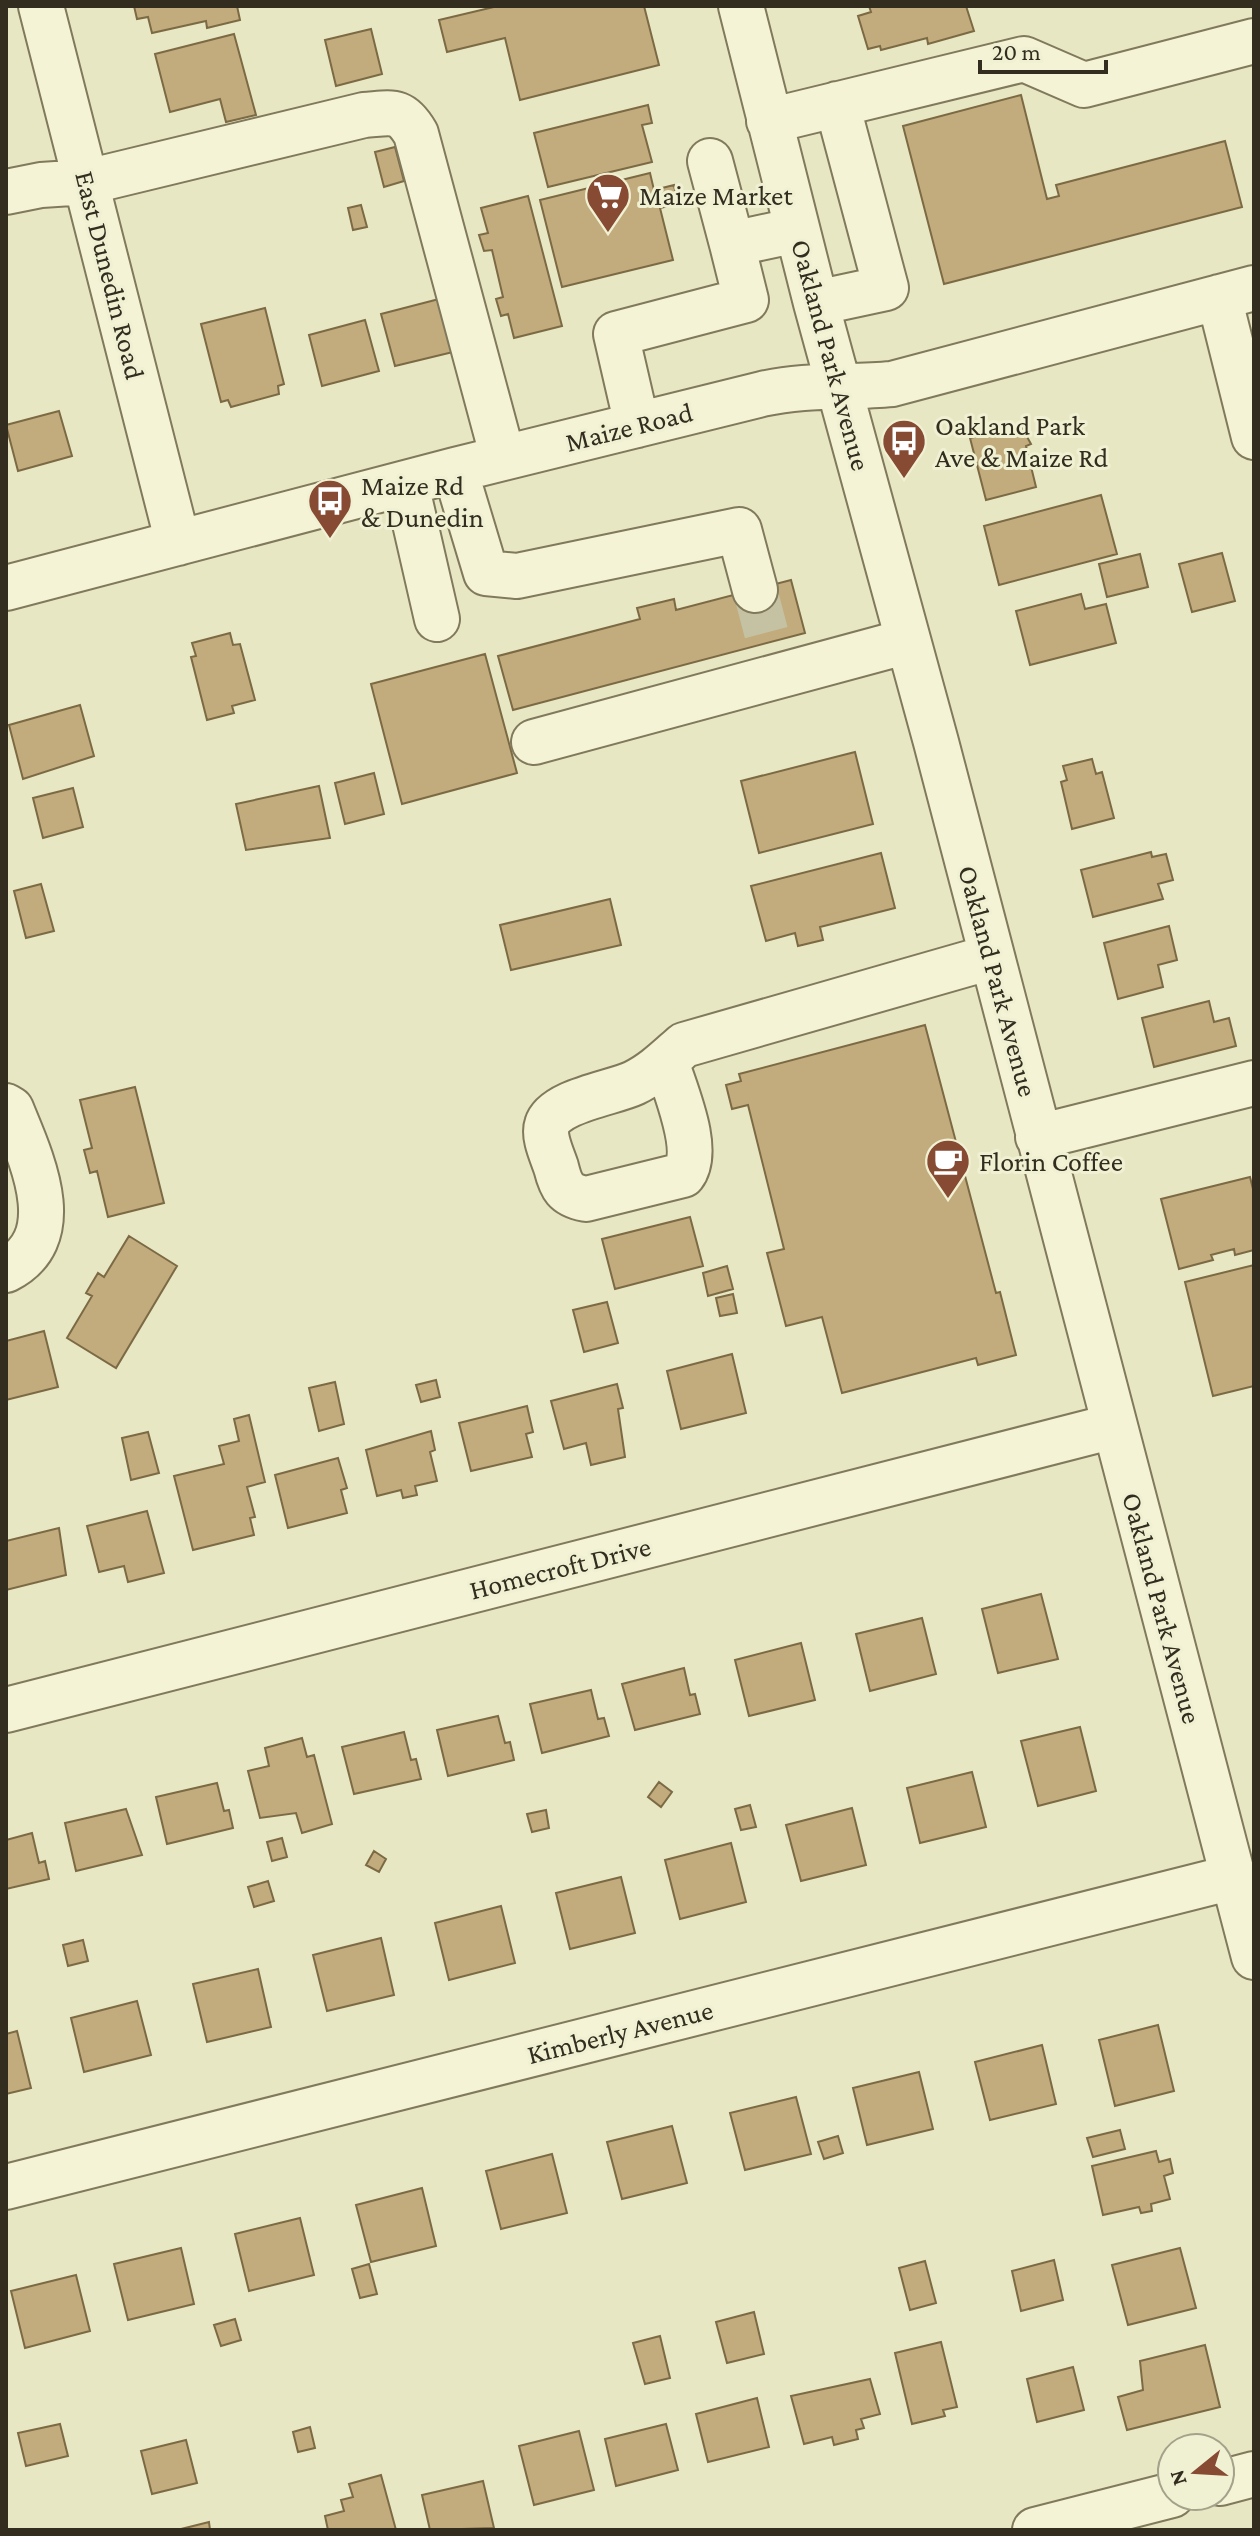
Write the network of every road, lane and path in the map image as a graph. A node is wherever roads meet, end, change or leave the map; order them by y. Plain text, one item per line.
1 (41, 6) edge
2 (741, 6) edge
3 (1254, 41) edge
4 (837, 104) junction
5 (769, 121) junction
6 (710, 161) dead end
7 (87, 182) junction
8 (6, 192) edge
9 (797, 230) junction
10 (732, 244) junction
11 (1236, 293) edge
12 (816, 303) junction
13 (839, 389) junction
14 (637, 425) junction
15 (1254, 437) edge
16 (503, 458) junction
17 (455, 470) junction
18 (406, 484) junction
19 (178, 543) junction
20 (6, 588) edge
21 (755, 590) tunnel mouth
22 (437, 619) dead end
23 (908, 641) junction
24 (534, 742) dead end
25 (991, 957) junction
26 (666, 1061) dead end
27 (1254, 1083) edge
28 (6, 1106) edge
29 (1038, 1137) junction
30 (6, 1270) edge
31 (1114, 1426) junction
32 (6, 1710) edge
33 (1233, 1877) junction
34 (1254, 1957) edge
35 (6, 2187) edge
36 (1156, 2499) edge
37 (1036, 2530) edge

1 - 7 street, East Dunedin Road
2 - 5 street, Oakland Park Avenue
3 - 4 street
4 - 5 street
4 - 12 street
5 - 9 street, Oakland Park Avenue
6 - 10 street
7 - 8 street
7 - 16 street
7 - 19 street, East Dunedin Road
9 - 10 street
9 - 12 street, Oakland Park Avenue
10 - 14 street
11 - 13 street, Maize Road
11 - 15 street
12 - 13 street, Oakland Park Avenue
13 - 14 street, Maize Road
13 - 23 street, Oakland Park Avenue
14 - 16 street, Maize Road
16 - 17 street, Maize Road
17 - 18 street, Maize Road
17 - 21 street
18 - 19 street, Maize Road
18 - 22 street
19 - 20 street, Maize Road
23 - 24 street
23 - 25 street, Oakland Park Avenue
25 - 26 street
25 - 29 street, Oakland Park Avenue
27 - 29 street
28 - 30 street
29 - 31 street, Oakland Park Avenue
31 - 32 street, Homecroft Drive
31 - 33 street, Oakland Park Avenue
33 - 34 street, Oakland Park Avenue
33 - 35 street, Kimberly Avenue
36 - 37 street

